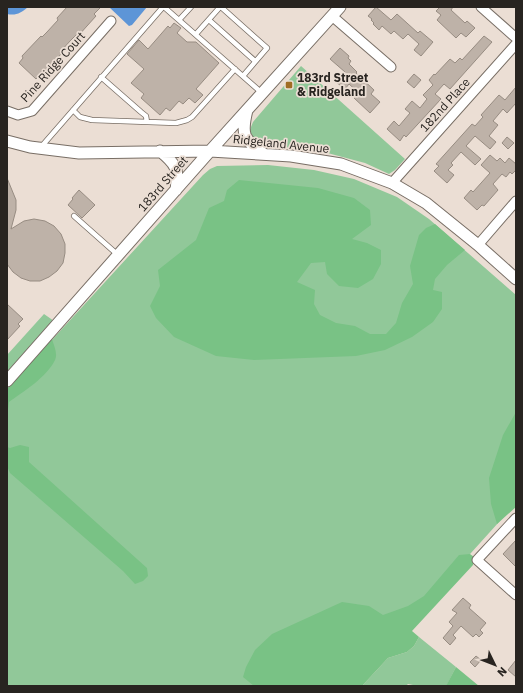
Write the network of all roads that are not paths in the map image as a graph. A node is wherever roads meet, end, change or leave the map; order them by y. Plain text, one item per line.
1 (164, 7) edge
2 (191, 7) edge
3 (220, 7) edge
4 (340, 7) edge
5 (480, 7) edge
6 (332, 16) junction
7 (180, 20) junction
8 (208, 20) junction
9 (111, 21) dead end
10 (196, 34) junction
11 (516, 38) edge
12 (516, 44) edge
13 (255, 61) junction
14 (391, 67) dead end
15 (235, 69) junction
16 (243, 76) junction
17 (101, 77) junction
18 (262, 93) junction
19 (248, 109) junction
20 (72, 110) junction
21 (7, 111) edge
22 (147, 122) junction
23 (7, 141) edge
24 (40, 149) junction
25 (160, 151) junction
26 (210, 151) junction
27 (264, 154) junction
28 (392, 183) junction
29 (176, 190) junction
30 (516, 201) edge
31 (74, 216) dead end
32 (478, 245) junction
33 (118, 255) junction
34 (516, 279) edge
35 (7, 381) edge
36 (516, 518) edge
37 (516, 595) edge

1 - 7 lane
1 - 17 lane
2 - 7 lane
3 - 8 lane
3 - 13 lane
4 - 6 street, 183rd Street
5 - 11 street
6 - 14 street
6 - 18 street, 183rd Street
7 - 10 lane
8 - 10 lane
8 - 13 lane
9 - 21 street, Pine Ridge Court
10 - 15 lane
12 - 28 street, 182nd Place
13 - 16 lane
15 - 16 lane
15 - 22 lane
16 - 18 lane
17 - 20 lane
17 - 22 lane
18 - 19 street, 183rd Street
19 - 26 street, 183rd Street
19 - 27 street
20 - 22 lane
20 - 24 lane
23 - 24 street, Ridgeland Avenue
24 - 25 street, Ridgeland Avenue
25 - 26 street, Ridgeland Avenue
25 - 29 street
26 - 27 street, Ridgeland Avenue
26 - 29 street, 183rd Street
27 - 28 street, Ridgeland Avenue
28 - 32 street, Ridgeland Avenue
29 - 33 street, 183rd Street
30 - 32 street
31 - 33 lane
32 - 34 street, Ridgeland Avenue
33 - 35 street, 183rd Street
36 - 37 street

